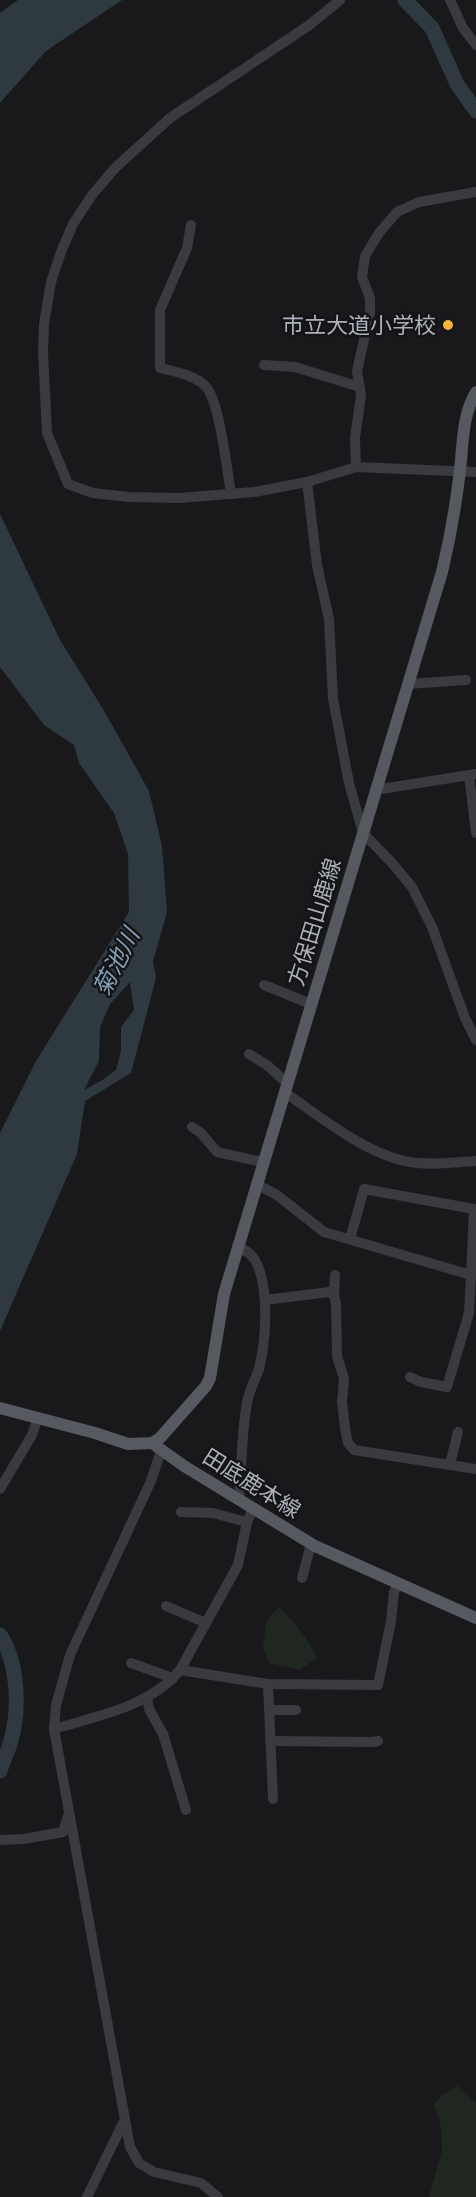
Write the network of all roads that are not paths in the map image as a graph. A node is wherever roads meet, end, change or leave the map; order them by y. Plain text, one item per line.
1 (340, 0) edge
2 (450, 0) edge
3 (476, 45) edge
4 (476, 192) edge
5 (191, 225) dead end
6 (264, 365) dead end
7 (360, 387) junction
8 (476, 392) edge
9 (356, 467) junction
10 (460, 472) junction
11 (476, 472) edge
12 (307, 482) junction
13 (231, 494) junction
14 (466, 680) dead end
15 (408, 684) junction
16 (472, 774) edge
17 (375, 790) junction
18 (363, 833) junction
19 (476, 833) edge
20 (264, 985) dead end
21 (311, 1004) junction
22 (476, 1040) edge
23 (249, 1054) dead end
24 (285, 1087) junction
25 (192, 1126) dead end
26 (476, 1161) edge
27 (262, 1162) junction
28 (256, 1184) junction
29 (350, 1239) junction
30 (237, 1246) junction
31 (335, 1275) dead end
32 (471, 1275) junction
33 (334, 1295) junction
34 (265, 1300) junction
35 (472, 1311) edge
36 (410, 1377) dead end
37 (0, 1408) edge
38 (38, 1418) junction
39 (458, 1432) dead end
40 (156, 1447) junction
41 (450, 1464) junction
42 (476, 1469) edge
43 (0, 1489) edge
44 (239, 1500) junction
45 (253, 1509) junction
46 (181, 1512) dead end
47 (247, 1522) junction
48 (311, 1544) junction
49 (302, 1578) dead end
50 (398, 1584) junction
51 (166, 1606) dead end
52 (476, 1618) edge
53 (206, 1623) junction
54 (131, 1663) dead end
55 (180, 1670) junction
56 (172, 1680) junction
57 (268, 1684) junction
58 (147, 1697) junction
59 (269, 1710) junction
60 (296, 1710) dead end
61 (54, 1729) junction
62 (270, 1741) junction
63 (378, 1741) dead end
64 (273, 1799) dead end
65 (186, 1810) dead end
66 (69, 1815) junction
67 (0, 1840) edge
68 (125, 2119) junction
69 (87, 2197) edge
70 (218, 2197) edge

1 - 13 street
2 - 3 street
4 - 7 street
5 - 13 street
6 - 7 street
7 - 9 street
8 - 10 main road, 方保田山鹿線
9 - 10 street
9 - 12 street
10 - 11 street
10 - 15 main road, 方保田山鹿線
12 - 13 street
12 - 18 street
14 - 15 street
15 - 17 main road, 方保田山鹿線
16 - 17 street
16 - 19 street
17 - 18 main road, 方保田山鹿線
18 - 21 main road, 方保田山鹿線
18 - 22 street
20 - 21 street
21 - 24 main road, 方保田山鹿線
23 - 24 street
24 - 26 street
24 - 27 main road, 方保田山鹿線
25 - 27 street
27 - 28 main road, 方保田山鹿線
28 - 29 street
28 - 30 main road, 方保田山鹿線
29 - 32 street
29 - 32 street
30 - 34 street
30 - 40 main road, 方保田山鹿線
31 - 33 street
32 - 35 street
33 - 34 street
33 - 41 street
34 - 44 street
35 - 36 street
37 - 38 main road
38 - 40 main road
38 - 43 street
39 - 41 street
40 - 44 main road, 田底鹿本線
40 - 61 street
41 - 42 street
44 - 45 main road, 田底鹿本線
45 - 47 street
45 - 48 main road, 田底鹿本線
46 - 47 street
47 - 53 street
48 - 49 street
48 - 50 main road, 田底鹿本線
50 - 52 main road, 田底鹿本線
50 - 57 street
51 - 53 street
53 - 55 street
54 - 56 street
55 - 56 street
55 - 57 street
56 - 58 street
57 - 59 street
58 - 61 street
58 - 65 street
59 - 60 street
59 - 62 street
61 - 66 street
62 - 63 street
62 - 64 street
66 - 67 street
66 - 68 street
68 - 69 street
68 - 70 street

